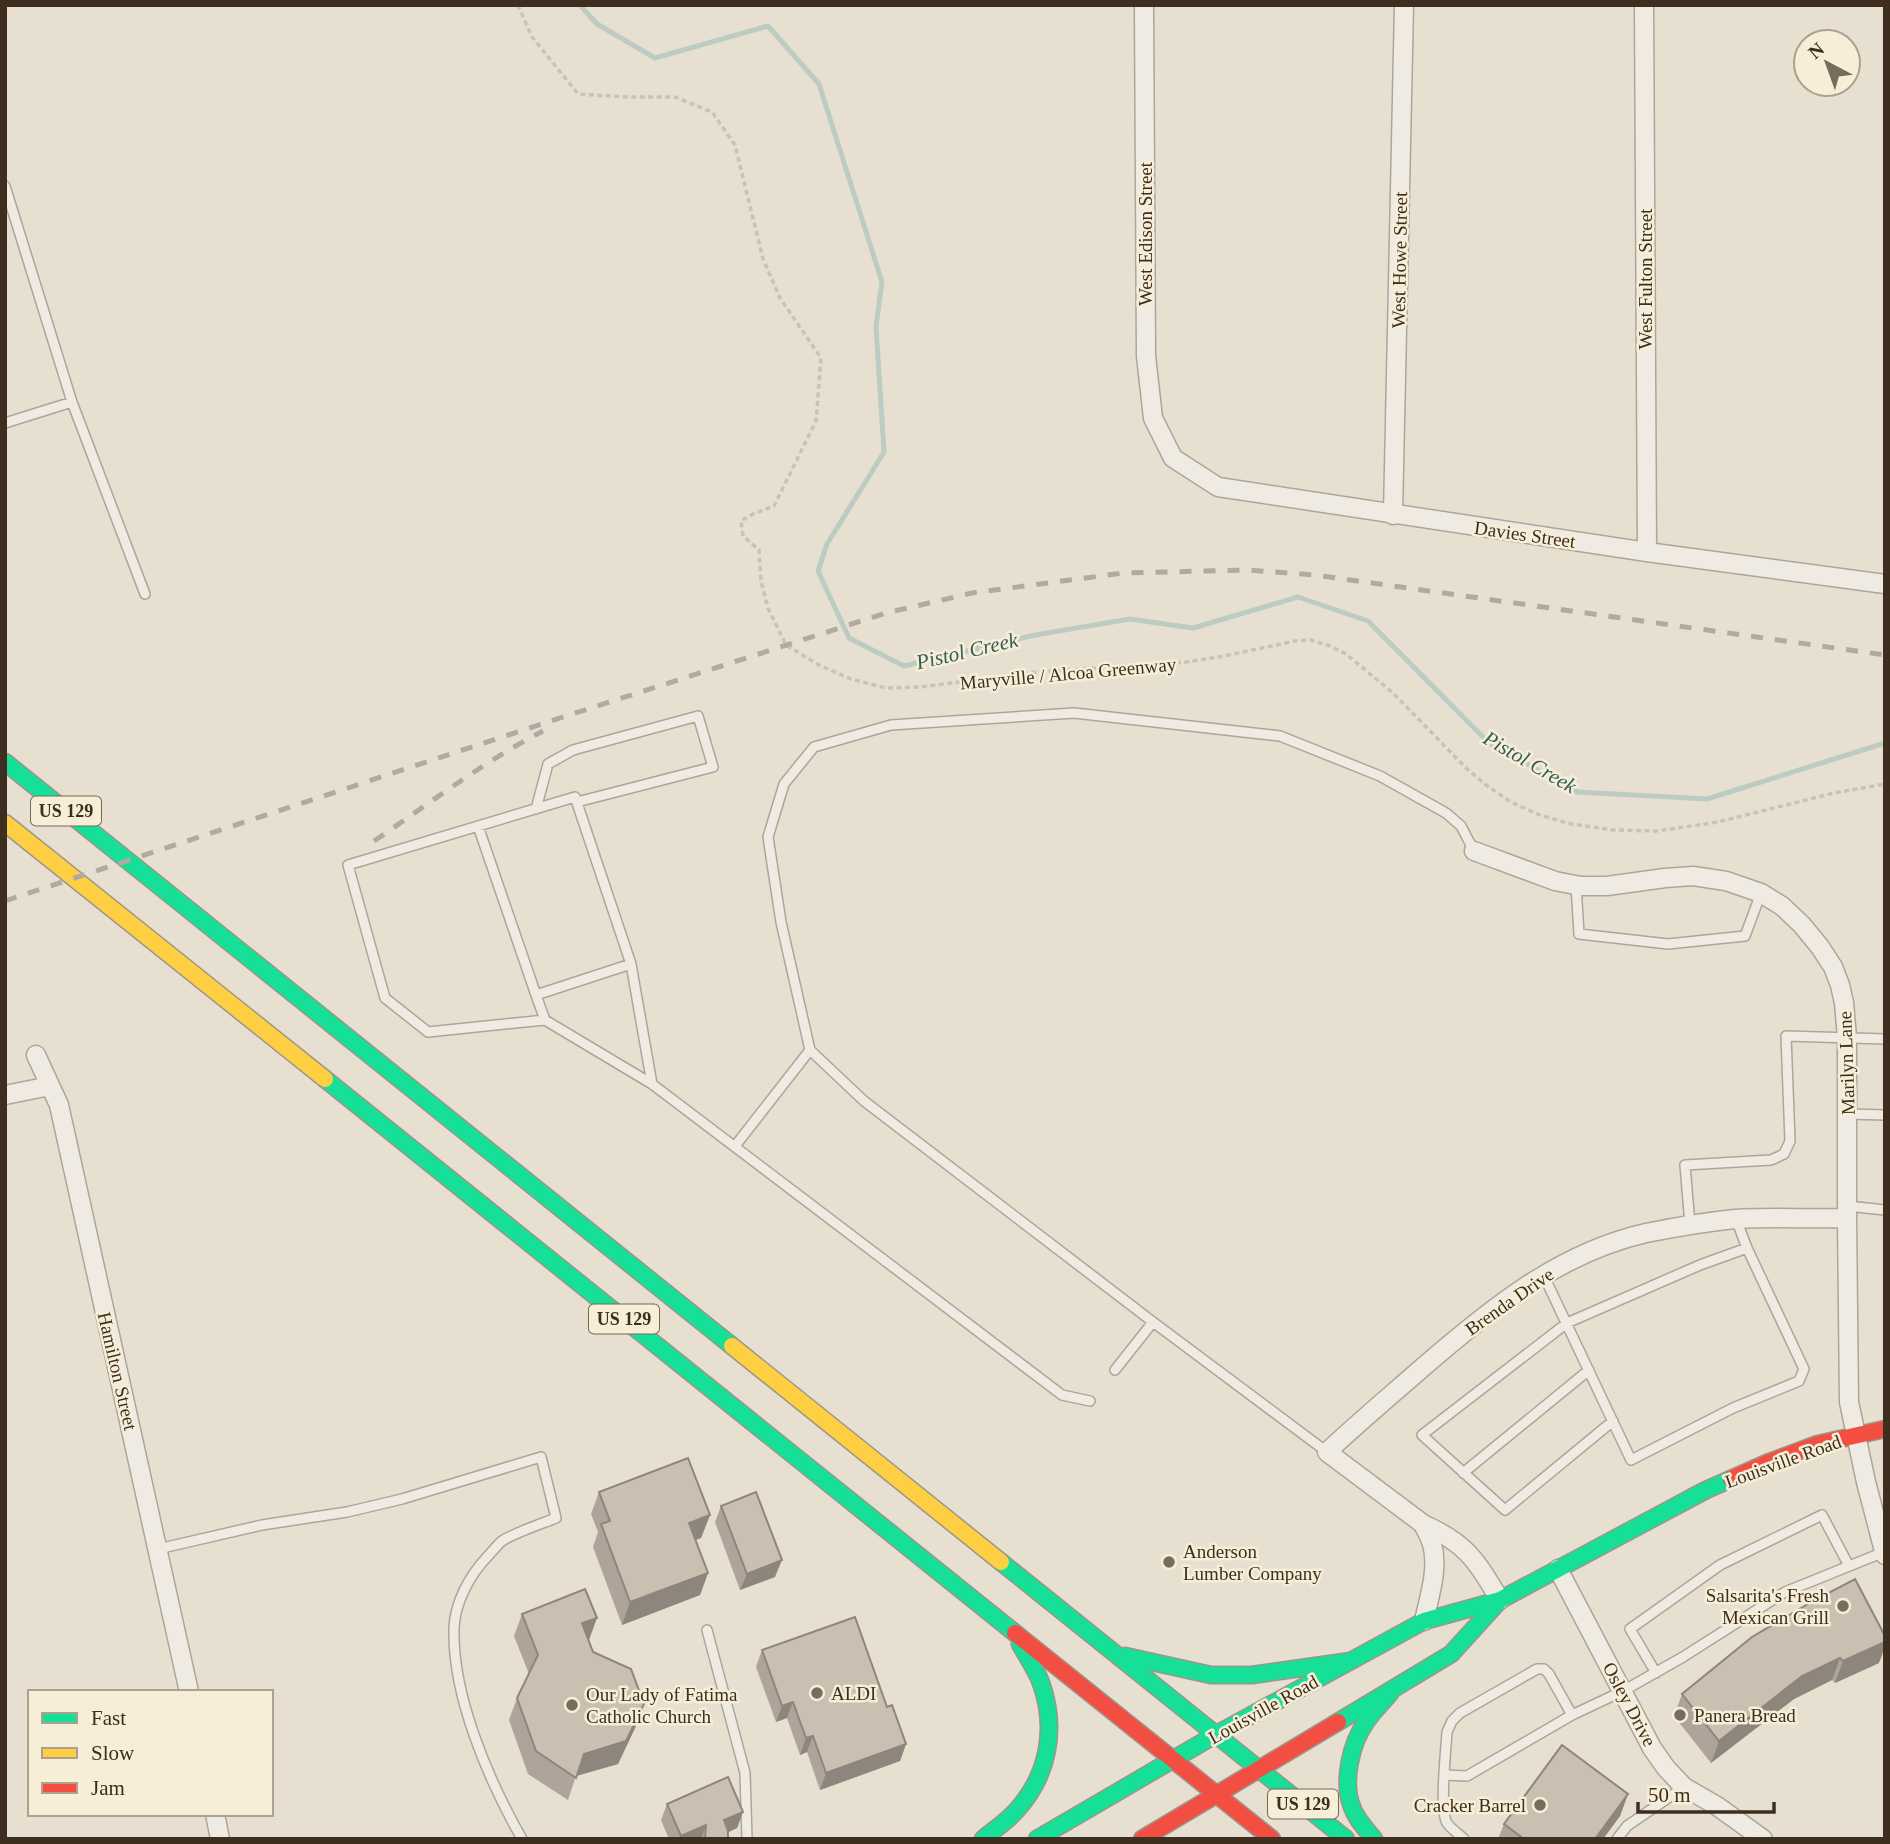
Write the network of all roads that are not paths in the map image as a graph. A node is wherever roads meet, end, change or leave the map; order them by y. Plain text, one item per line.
1 (1144, 5) edge
2 (1404, 5) edge
3 (1644, 5) edge
4 (5, 186) edge
5 (72, 402) junction
6 (5, 423) edge
7 (1173, 458) joint
8 (1393, 515) junction
9 (1647, 552) junction
10 (1885, 584) edge
11 (145, 594) dead end
12 (5, 762) edge
13 (577, 802) junction
14 (536, 809) junction
15 (5, 823) edge
16 (478, 826) junction
17 (1474, 851) joint
18 (1576, 885) junction
19 (1761, 893) junction
20 (631, 964) junction
21 (536, 995) junction
22 (545, 1020) junction
23 (1847, 1037) junction
24 (1885, 1039) edge
25 (810, 1050) junction
26 (36, 1055) dead end
27 (652, 1084) junction
28 (50, 1086) junction
29 (5, 1095) edge
30 (1848, 1114) junction
31 (1885, 1115) edge
32 (734, 1146) junction
33 (1885, 1210) edge
34 (1847, 1212) junction
35 (1736, 1219) junction
36 (1690, 1225) junction
37 (1747, 1248) junction
38 (1544, 1274) junction
39 (1153, 1321) junction
40 (1567, 1323) junction
41 (1115, 1370) dead end
42 (1589, 1370) junction
43 (1090, 1402) dead end
44 (1612, 1421) junction
45 (1885, 1429) edge
46 (1856, 1434) junction
47 (1327, 1452) junction
48 (1463, 1473) junction
49 (1423, 1524) junction
50 (158, 1549) junction
51 (1884, 1553) edge
52 (1849, 1566) junction
53 (1558, 1569) junction
54 (1500, 1600) junction
55 (1424, 1621) junction
56 (707, 1630) dead end
57 (1013, 1630) junction
58 (1118, 1654) junction
59 (1351, 1661) junction
60 (1656, 1673) junction
61 (189, 1690) edge
62 (1623, 1691) junction
63 (1391, 1692) junction
64 (1572, 1715) junction
65 (1215, 1735) junction
66 (1173, 1760) junction
67 (1259, 1770) junction
68 (1445, 1775) junction
69 (1684, 1787) junction
70 (1218, 1795) junction
71 (215, 1816) edge
72 (220, 1839) edge
73 (523, 1839) edge
74 (747, 1839) edge
75 (983, 1839) edge
76 (1037, 1839) edge
77 (1142, 1839) edge
78 (1272, 1839) edge
79 (1346, 1839) edge
80 (1374, 1839) edge
81 (1464, 1839) edge
82 (1617, 1839) edge
83 (1763, 1839) edge

1 - 7 street, West Edison Street
2 - 8 street, West Howe Street
3 - 9 street, West Fulton Street
4 - 5 lane
5 - 6 lane
5 - 11 lane
7 - 8 street, Davies Street
8 - 9 street, Davies Street
9 - 10 street, Davies Street
12 - 58 main road, US 129
13 - 14 lane
13 - 14 lane
13 - 20 lane
14 - 16 lane
15 - 57 main road, US 129
16 - 21 lane
16 - 22 lane
17 - 18 street, Marilyn Lane
17 - 25 lane
18 - 19 street, Marilyn Lane
18 - 19 lane
19 - 23 street, Marilyn Lane
20 - 21 lane
20 - 27 lane
21 - 22 lane
22 - 27 lane
23 - 24 lane
23 - 30 street, Marilyn Lane
23 - 36 lane
25 - 32 lane
25 - 39 lane
26 - 28 street, Hamilton Street
27 - 32 lane
28 - 29 street
28 - 50 street, Hamilton Street
30 - 31 lane
30 - 34 street, Marilyn Lane
32 - 43 lane
33 - 34 lane
34 - 35 street, Brenda Drive
34 - 46 street, Marilyn Lane
35 - 36 street, Brenda Drive
35 - 37 lane
36 - 38 street, Brenda Drive
37 - 40 lane
37 - 44 lane
38 - 40 lane
38 - 47 street, Brenda Drive
39 - 41 lane
39 - 47 lane
40 - 42 lane
40 - 48 lane
42 - 44 lane
42 - 48 lane
44 - 48 lane
45 - 46 main road, Louisville Road
46 - 51 street, Marilyn Lane
46 - 53 main road, Louisville Road
47 - 49 street
49 - 54 street
49 - 55 street
50 - 61 street, Hamilton Street
50 - 73 lane
51 - 52 lane
52 - 60 lane
52 - 60 lane
53 - 54 main road, Louisville Road
53 - 62 street, Osley Drive
54 - 55 main road, Louisville Road
54 - 63 main road, Louisville Road
55 - 59 main road, Louisville Road
56 - 74 lane
57 - 66 main road, US 129
57 - 75 main road
58 - 59 main road
58 - 65 main road, US 129
59 - 65 main road, Louisville Road
60 - 62 lane
62 - 64 lane
62 - 69 street, Osley Drive
63 - 67 main road, Louisville Road
63 - 80 main road
64 - 68 lane
64 - 68 lane
65 - 66 main road, Louisville Road
65 - 67 main road, US 129
66 - 70 main road, US 129
66 - 76 main road, Louisville Road
67 - 70 main road, Louisville Road
67 - 79 main road, US 129
68 - 81 lane
69 - 82 lane
69 - 83 street, Osley Drive
70 - 77 main road, Louisville Road
70 - 78 main road, US 129
71 - 72 street

